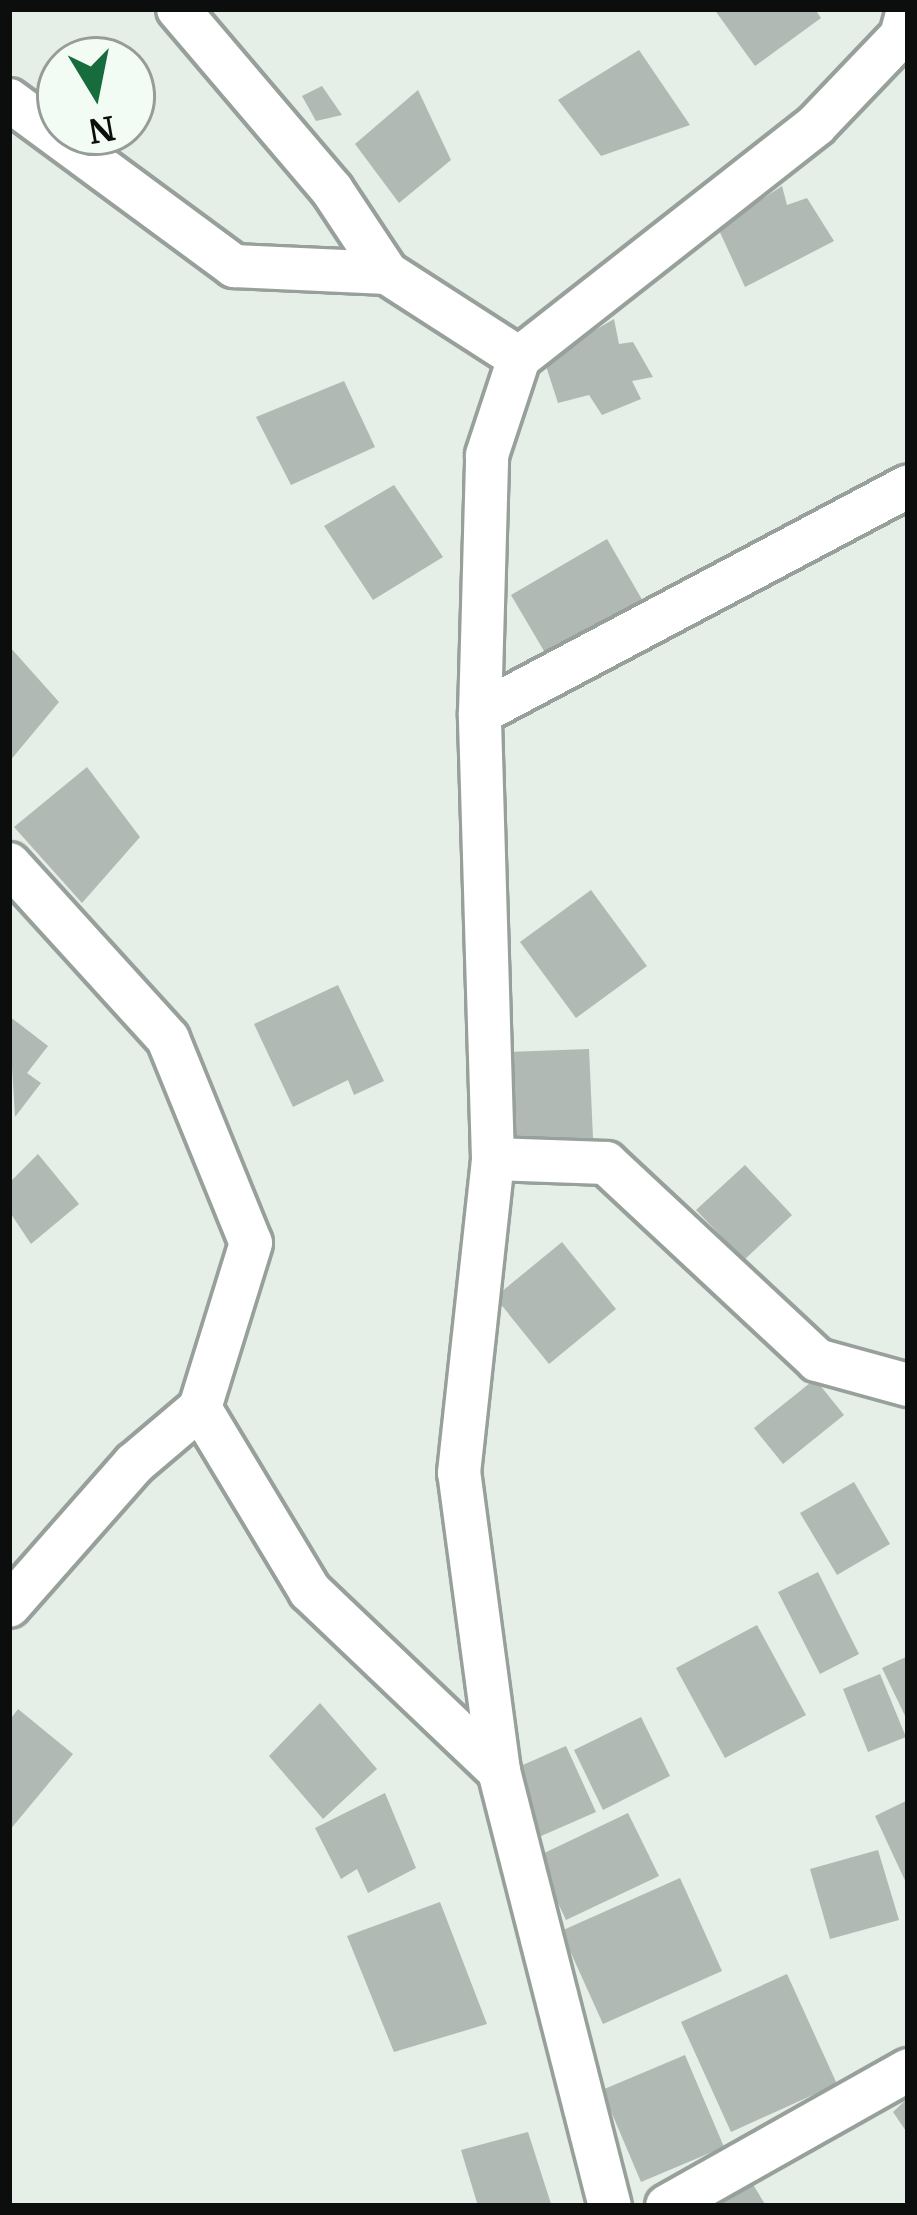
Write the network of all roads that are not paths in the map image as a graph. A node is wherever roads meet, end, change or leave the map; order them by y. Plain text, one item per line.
1 (178, 9) edge
2 (908, 9) edge
3 (9, 100) edge
4 (386, 273) junction
5 (519, 358) junction
6 (908, 486) edge
7 (480, 713) junction
8 (9, 863) edge
9 (493, 1159) junction
10 (908, 1385) edge
11 (200, 1408) junction
12 (9, 1606) edge
13 (499, 1771) junction
14 (908, 2070) edge
15 (610, 2206) edge
16 (668, 2206) edge

1 - 4 street
2 - 5 street
3 - 4 street
4 - 5 street
5 - 7 street
6 - 7 street
7 - 9 street
8 - 11 street
9 - 10 street
9 - 13 street
11 - 12 street
11 - 13 street
13 - 15 street
14 - 16 street

